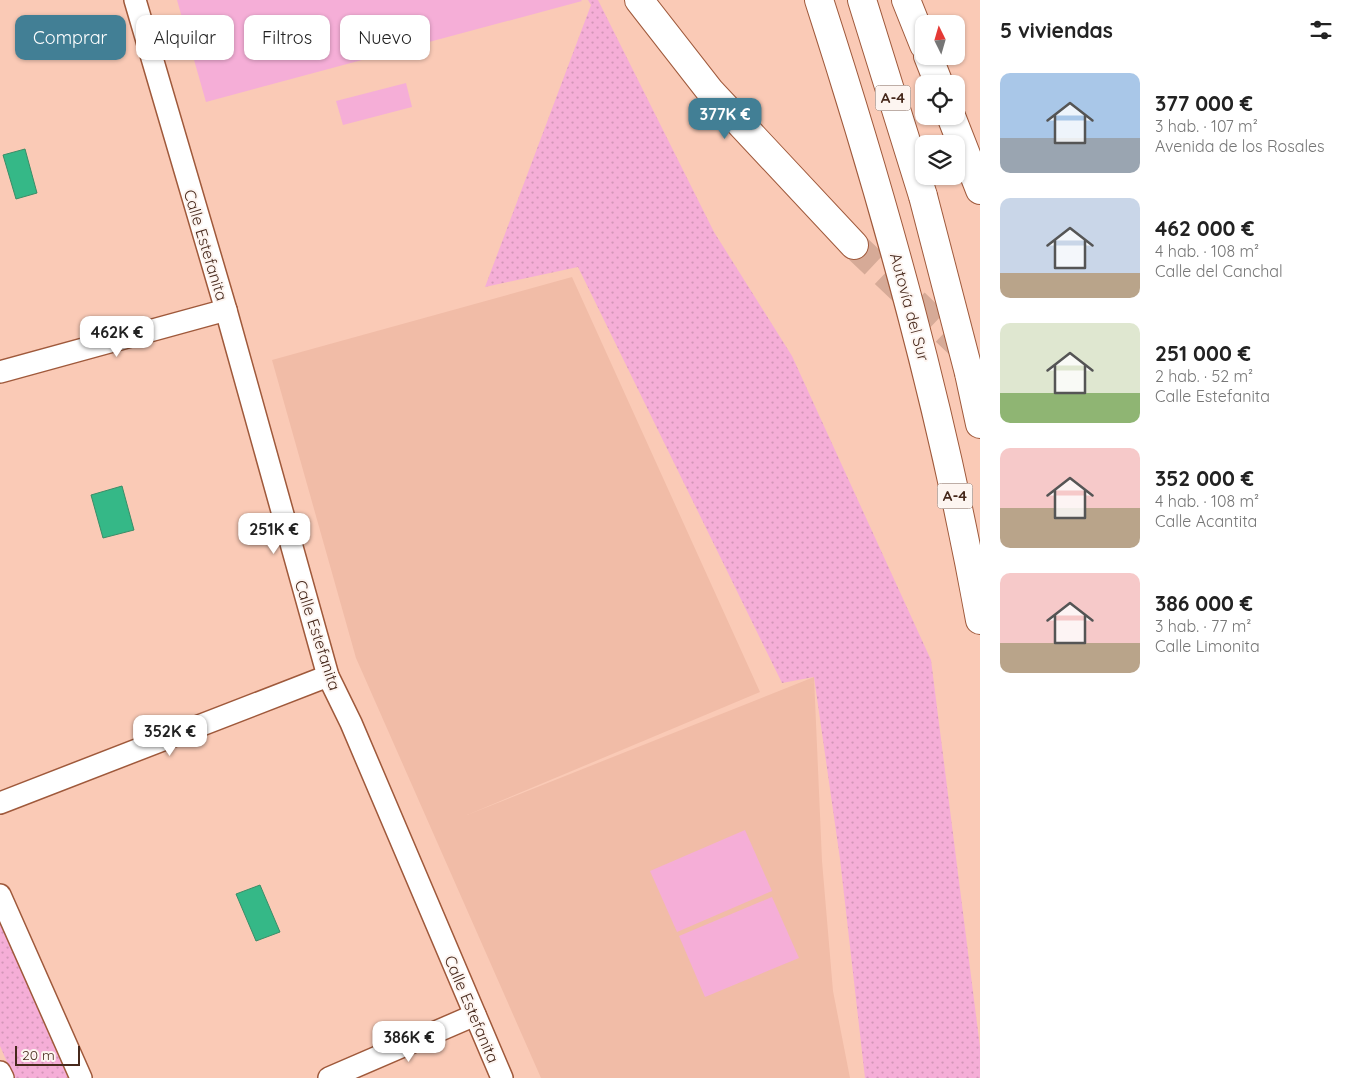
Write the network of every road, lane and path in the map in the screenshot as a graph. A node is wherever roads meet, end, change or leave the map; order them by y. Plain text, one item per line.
1 (135, 0) edge
2 (638, 0) edge
3 (819, 0) edge
4 (862, 0) edge
5 (906, 0) edge
6 (915, 22) edge
7 (955, 125) edge
8 (980, 190) edge
9 (854, 245) tunnel mouth
10 (226, 310) junction
11 (0, 372) edge
12 (980, 424) edge
13 (980, 620) edge
14 (328, 676) junction
15 (0, 803) edge
16 (0, 894) edge
17 (475, 1015) junction
18 (0, 1072) edge
19 (3, 1078) edge
20 (81, 1078) edge
21 (329, 1078) edge
22 (502, 1078) edge

1 - 10 street, Calle Estefanita
2 - 9 main road
3 - 13 main road, Autovía del Sur / A-4
4 - 12 main road, A-4, bridge
5 - 6 main road
7 - 8 main road
10 - 11 street
10 - 14 street, Calle Estefanita
14 - 15 street
14 - 17 street, Calle Estefanita
16 - 20 street
17 - 21 street
17 - 22 street, Calle Estefanita
18 - 19 street

